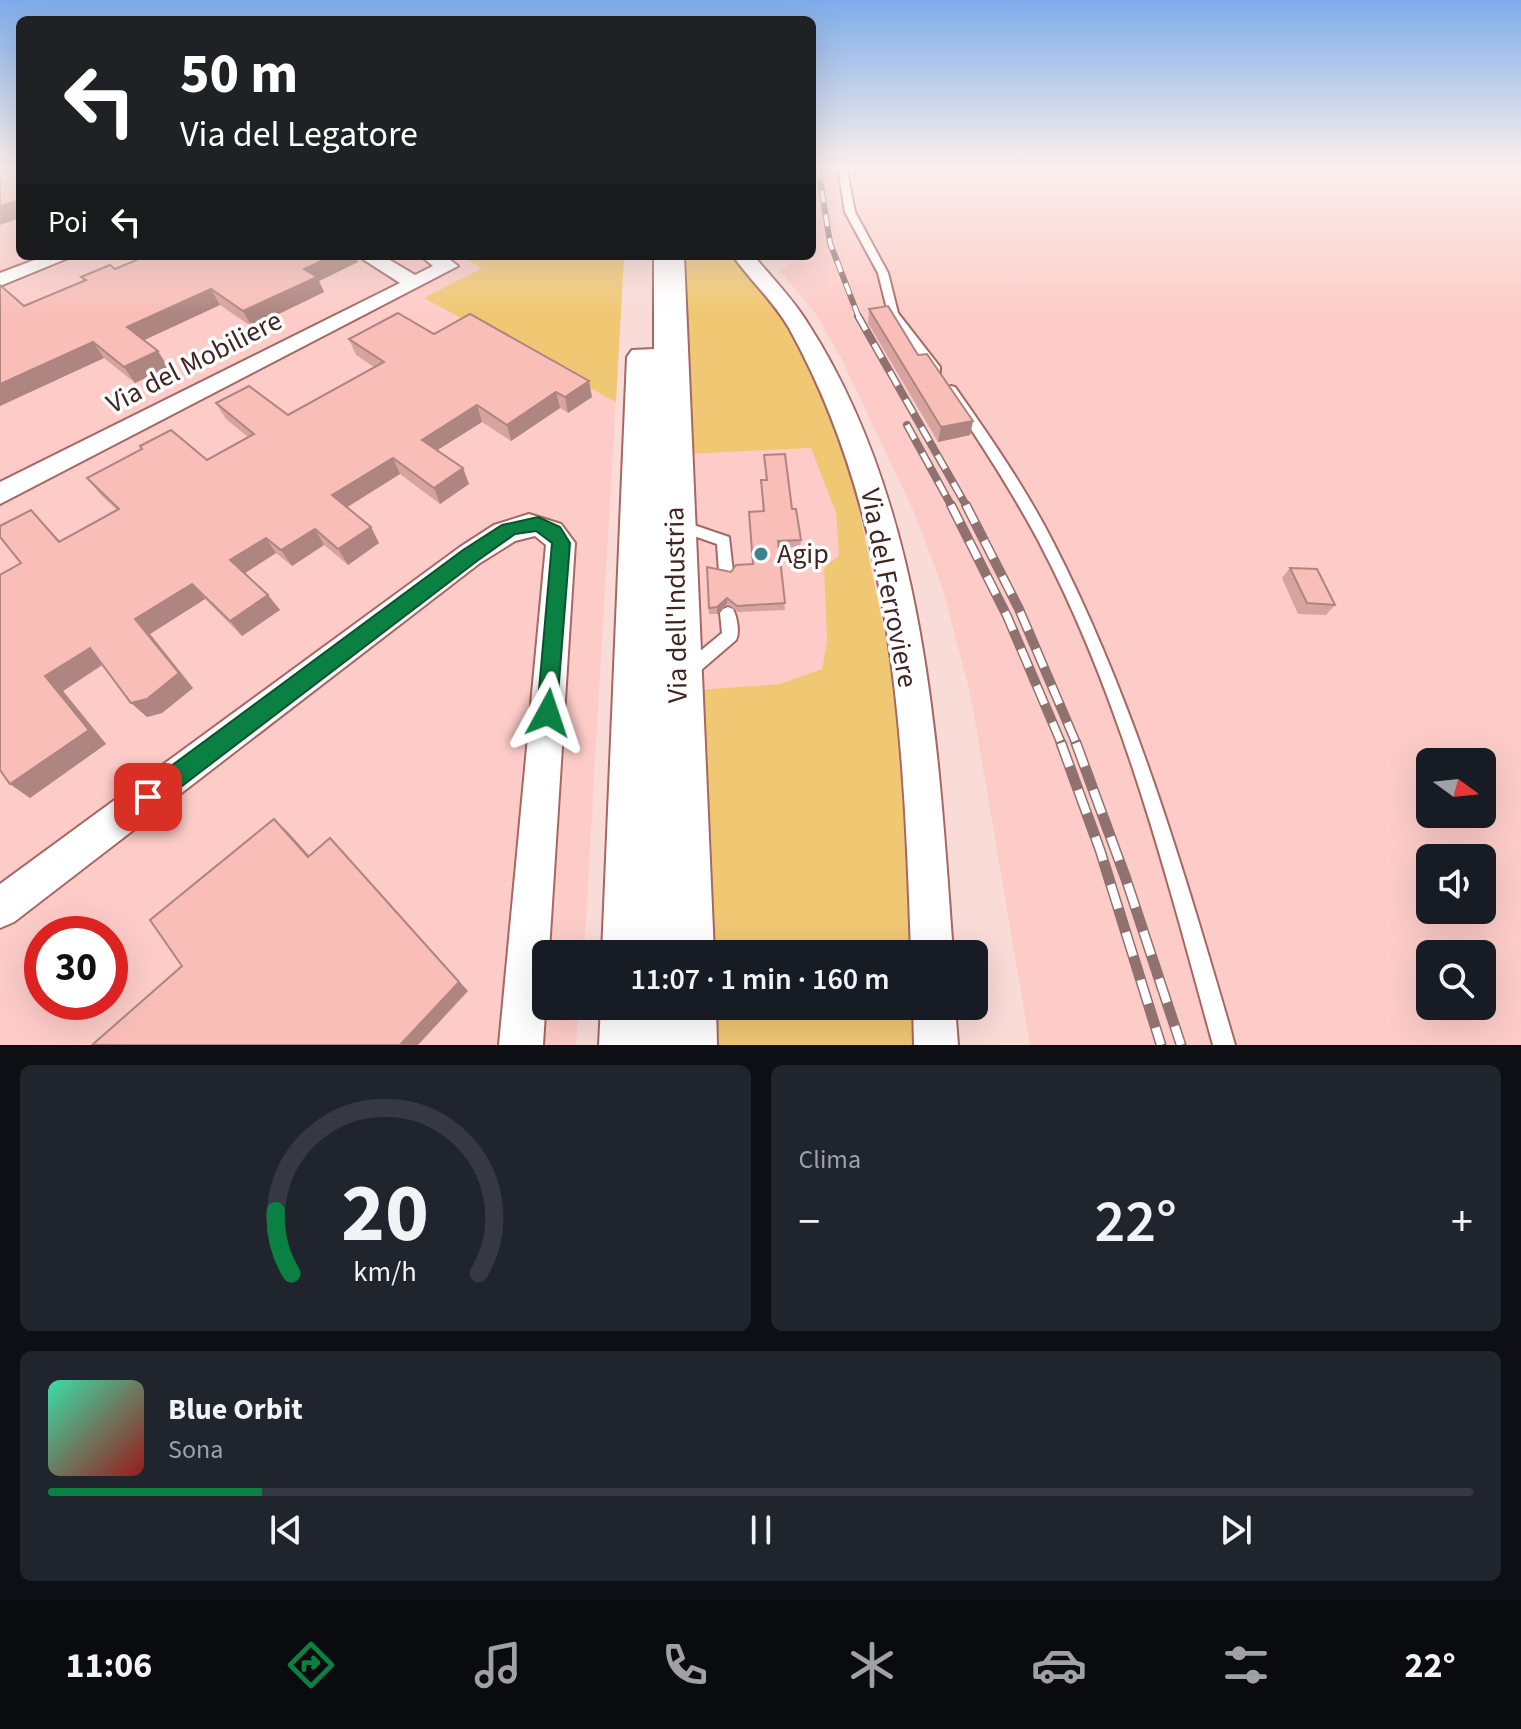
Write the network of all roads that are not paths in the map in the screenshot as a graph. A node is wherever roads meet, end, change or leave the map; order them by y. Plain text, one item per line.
1 (852, 216) edge
2 (52, 260) edge
3 (375, 260) edge
4 (438, 260) edge
5 (646, 260) edge
6 (669, 260) edge
7 (747, 260) edge
8 (0, 280) edge
9 (415, 283) junction
10 (0, 494) edge
11 (674, 524) junction
12 (726, 572) edge
13 (728, 613) dead end
14 (677, 681) junction
15 (0, 908) edge
16 (633, 940) edge
17 (683, 940) edge
18 (931, 940) edge
19 (633, 1020) edge
20 (684, 1020) edge
21 (935, 1020) edge
22 (521, 1045) edge
23 (632, 1045) edge
24 (684, 1045) edge
25 (936, 1045) edge
26 (1224, 1045) edge

1 - 26 lane
2 - 8 street
3 - 9 street
4 - 9 street, Via del Mobiliere
5 - 16 main road, Via dell'Industria
6 - 11 main road, Via dell'Industria
7 - 18 street, Via del Ferroviere
9 - 10 street, Via del Mobiliere
11 - 12 lane
11 - 14 main road, Via dell'Industria
13 - 14 lane
14 - 17 main road, Via dell'Industria
15 - 22 street
19 - 23 main road
20 - 24 main road
21 - 25 street

